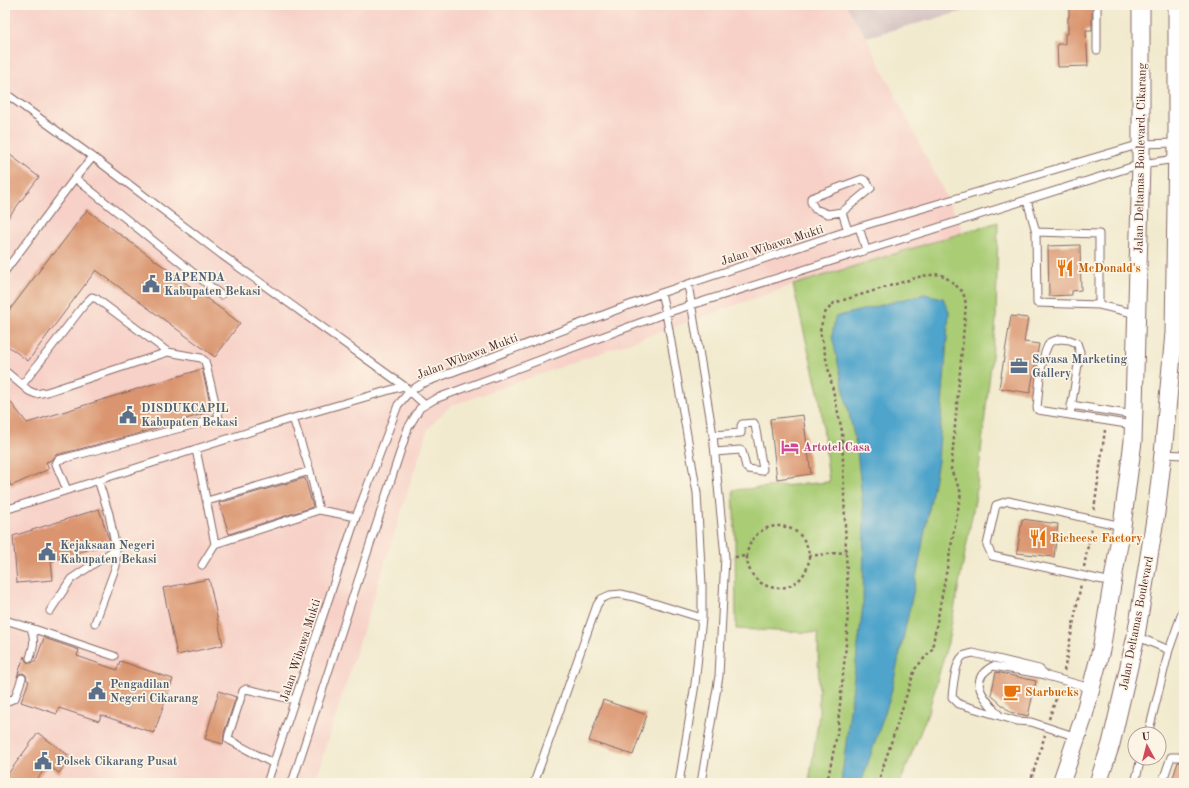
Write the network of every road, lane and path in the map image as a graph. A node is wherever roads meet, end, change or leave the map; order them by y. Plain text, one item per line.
1 (1098, 5) edge
2 (1141, 5) edge
3 (1177, 5) edge
4 (1097, 50) dead end
5 (5, 93) edge
6 (1141, 144) junction
7 (1177, 151) junction
8 (93, 157) junction
9 (1141, 164) junction
10 (75, 178) junction
11 (1028, 200) junction
12 (842, 212) junction
13 (859, 228) junction
14 (848, 231) junction
15 (1036, 232) junction
16 (866, 250) junction
17 (5, 271) edge
18 (688, 284) junction
19 (661, 293) junction
20 (220, 295) dead end
21 (692, 305) junction
22 (1099, 305) junction
23 (666, 313) junction
24 (1137, 314) junction
25 (1179, 334) edge
26 (168, 352) junction
27 (5, 371) edge
28 (22, 385) junction
29 (407, 389) junction
30 (425, 405) junction
31 (1071, 405) junction
32 (1070, 415) junction
33 (293, 418) junction
34 (1134, 420) junction
35 (1106, 422) junction
36 (714, 435) junction
37 (196, 449) junction
38 (715, 452) junction
39 (1163, 454) junction
40 (1184, 455) edge
41 (310, 470) junction
42 (98, 480) junction
43 (67, 490) junction
44 (207, 501) junction
45 (5, 510) edge
46 (319, 510) junction
47 (356, 517) junction
48 (1092, 520) junction
49 (1122, 526) junction
50 (215, 544) junction
51 (116, 549) junction
52 (846, 552) junction
53 (809, 556) junction
54 (202, 565) dead end
55 (1082, 575) junction
56 (1112, 582) junction
57 (1184, 607) edge
58 (50, 611) dead end
59 (702, 618) junction
60 (5, 620) edge
61 (95, 623) dead end
62 (31, 628) junction
63 (1136, 636) junction
64 (1169, 650) junction
65 (114, 656) dead end
66 (30, 658) dead end
67 (1047, 676) junction
68 (22, 678) dead end
69 (1062, 680) junction
70 (1091, 688) junction
71 (295, 700) junction
72 (5, 701) edge
73 (1000, 716) junction
74 (1150, 726) edge
75 (1047, 727) junction
76 (1077, 737) junction
77 (1184, 757) edge
78 (274, 764) junction
79 (1140, 766) edge
80 (268, 783) edge
81 (292, 783) edge
82 (534, 783) edge
83 (679, 783) edge
84 (701, 783) edge
85 (828, 783) edge
86 (878, 783) edge
87 (1030, 783) edge
88 (1061, 783) edge
89 (1098, 783) edge
90 (1135, 783) edge
91 (1162, 783) edge

1 - 4 lane
2 - 6 street, Jalan Deltamas Boulevard, Cikarang
3 - 7 street, Jalan Deltamas Boulevard
5 - 8 lane
6 - 7 lane, Jalan Wibawa Mukti
6 - 9 street, Jalan Deltamas Boulevard, Cikarang
6 - 13 lane, Jalan Wibawa Mukti
7 - 9 lane
7 - 25 street, Jalan Deltamas Boulevard
8 - 10 lane
8 - 29 lane
9 - 11 lane
9 - 24 street, Jalan Deltamas Boulevard, Cikarang
10 - 17 lane
10 - 20 lane
11 - 15 lane
11 - 16 lane
12 - 12 lane
12 - 14 lane
13 - 14 lane, Jalan Wibawa Mukti
13 - 16 lane
14 - 18 lane, Jalan Wibawa Mukti
15 - 22 lane
15 - 22 lane
16 - 21 lane
18 - 19 lane, Jalan Wibawa Mukti
18 - 21 lane
19 - 23 lane
19 - 29 lane, Jalan Wibawa Mukti
21 - 23 lane
21 - 36 lane
22 - 24 lane
23 - 30 lane
23 - 59 lane
24 - 34 street, Jalan Deltamas Boulevard, Cikarang
25 - 39 street, Jalan Deltamas Boulevard
26 - 28 lane
26 - 28 lane
26 - 43 lane
27 - 28 lane
29 - 30 lane
29 - 33 lane
29 - 47 lane, Jalan Wibawa Mukti
30 - 81 lane
31 - 32 lane
31 - 32 lane
31 - 34 lane
32 - 35 lane
33 - 37 lane
33 - 41 lane
34 - 35 lane
34 - 49 street, Jalan Deltamas Boulevard, Cikarang
35 - 48 path
36 - 38 lane
36 - 38 lane
37 - 42 lane
37 - 44 lane
38 - 84 lane
39 - 40 lane
39 - 63 street, Jalan Deltamas Boulevard
41 - 44 lane
41 - 46 lane
42 - 43 lane
42 - 51 lane
43 - 45 lane
44 - 50 lane
46 - 47 lane
46 - 50 lane
47 - 71 lane, Jalan Wibawa Mukti
48 - 49 lane
48 - 55 path
48 - 55 lane
49 - 56 street, Jalan Deltamas Boulevard, Cikarang
50 - 54 lane
51 - 58 lane
51 - 61 lane
52 - 53 path
52 - 85 path
52 - 86 path
53 - 53 path
55 - 56 lane
55 - 69 path
56 - 70 street, Jalan Deltamas Boulevard, Cikarang
57 - 64 lane
59 - 82 lane
59 - 83 lane
60 - 62 lane
62 - 65 lane
62 - 66 lane
63 - 64 lane
63 - 89 street, Jalan Deltamas Boulevard
64 - 74 lane
67 - 69 lane
67 - 73 lane
67 - 73 lane
68 - 72 lane
69 - 70 lane
69 - 75 path
70 - 76 street, Jalan Deltamas Boulevard, Cikarang
71 - 78 lane, Jalan Wibawa Mukti
71 - 78 lane
73 - 75 lane
75 - 76 lane
75 - 87 path
76 - 88 street, Jalan Deltamas Boulevard, Cikarang
77 - 91 lane
78 - 80 lane, Jalan Wibawa Mukti
79 - 90 lane

